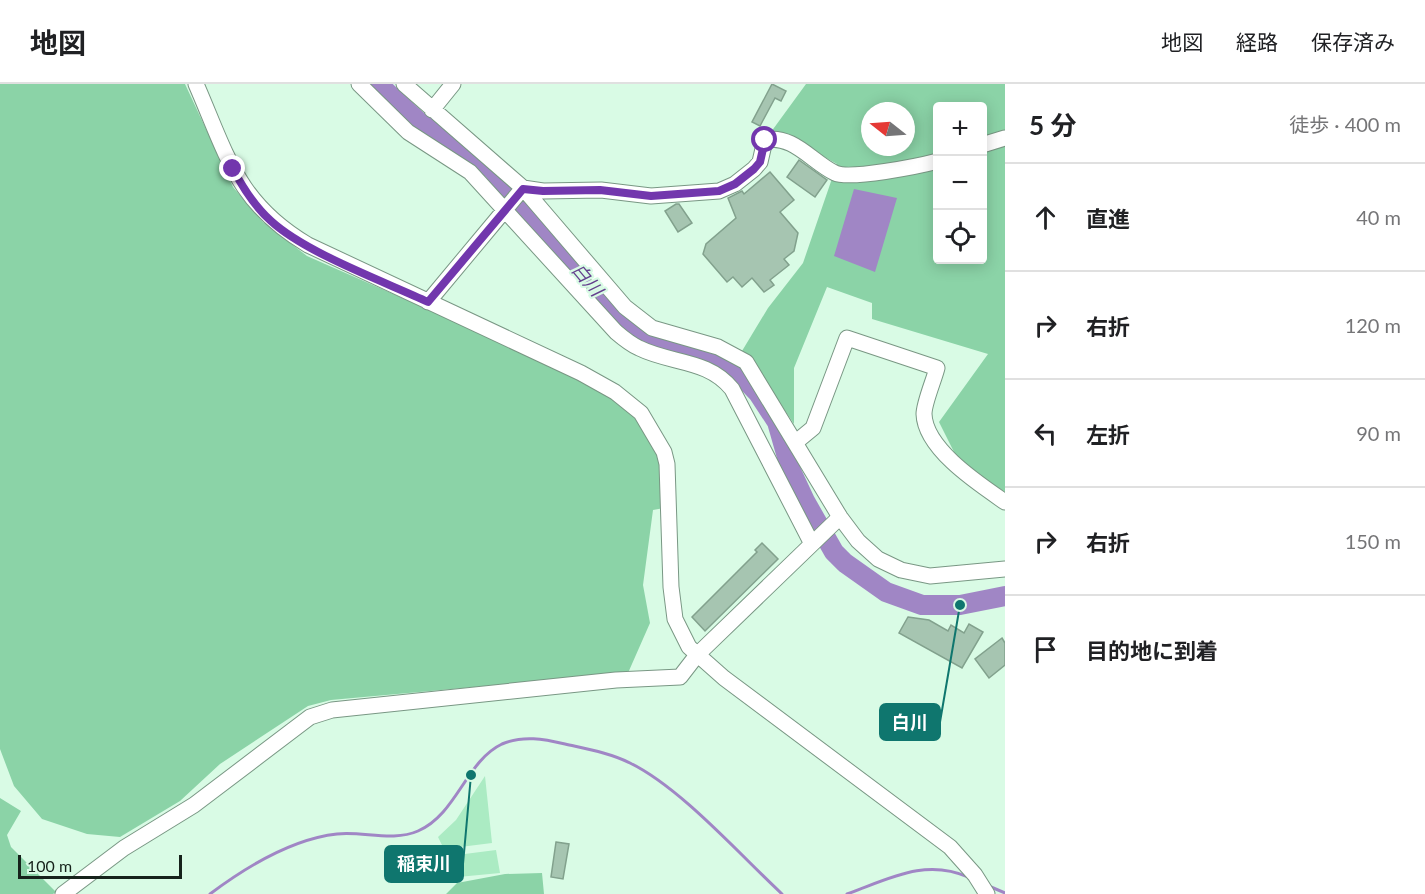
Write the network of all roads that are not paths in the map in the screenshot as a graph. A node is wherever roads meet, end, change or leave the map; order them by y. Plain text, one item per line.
1 (196, 84) edge
2 (359, 84) edge
3 (404, 84) edge
4 (453, 84) edge
5 (432, 110) junction
6 (1005, 138) edge
7 (987, 143) edge
8 (933, 162) edge
9 (523, 189) junction
10 (506, 211) junction
11 (428, 302) junction
12 (796, 442) junction
13 (1005, 501) edge
14 (840, 517) junction
15 (812, 544) junction
16 (1005, 569) edge
17 (697, 655) junction
18 (986, 893) edge
19 (63, 894) edge

1 - 11 street
2 - 10 street
3 - 5 street
4 - 5 street
5 - 9 street
6 - 7 street
8 - 9 street
9 - 10 street
9 - 12 street
10 - 11 street
10 - 15 street
11 - 17 street
12 - 13 street
12 - 14 street
14 - 15 street
14 - 16 street
15 - 17 street
17 - 18 street
17 - 19 street

